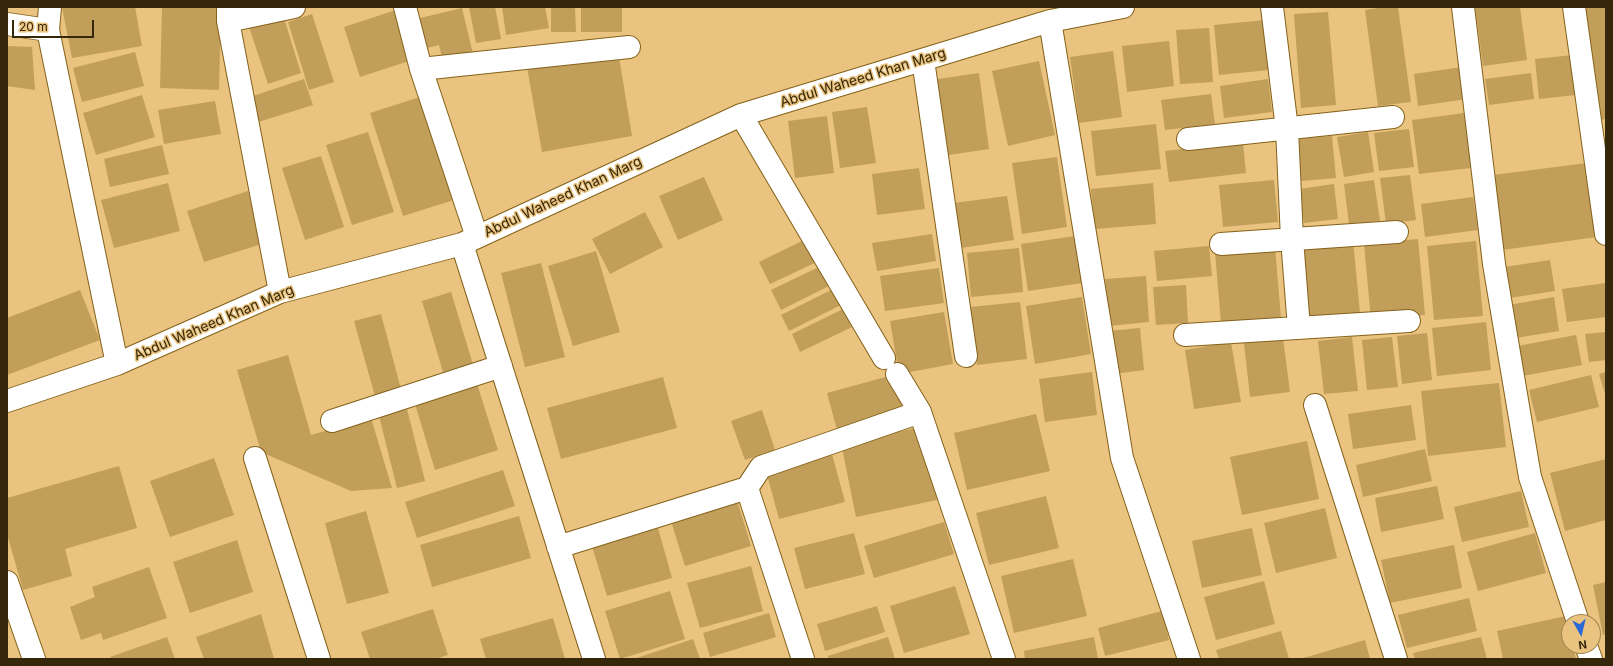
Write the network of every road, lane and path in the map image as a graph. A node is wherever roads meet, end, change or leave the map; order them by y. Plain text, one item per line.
1 (50, 7) edge
2 (294, 7) edge
3 (405, 7) edge
4 (1123, 7) edge
5 (1272, 7) edge
6 (1463, 7) edge
7 (1574, 7) edge
8 (228, 14) edge
9 (1050, 21) junction
10 (7, 24) edge
11 (48, 30) junction
12 (629, 47) dead end
13 (923, 60) junction
14 (421, 69) junction
15 (741, 115) junction
16 (1393, 117) dead end
17 (1287, 129) junction
18 (1188, 139) dead end
19 (1397, 232) dead end
20 (1606, 234) edge
21 (1292, 239) junction
22 (470, 240) junction
23 (1221, 244) dead end
24 (280, 292) junction
25 (1410, 321) dead end
26 (1299, 328) junction
27 (1185, 335) dead end
28 (966, 356) dead end
29 (117, 364) junction
30 (501, 366) junction
31 (7, 401) edge
32 (1315, 405) dead end
33 (920, 412) junction
34 (332, 421) dead end
35 (255, 458) dead end
36 (747, 488) junction
37 (558, 548) junction
38 (7, 582) edge
39 (1575, 614) edge
40 (34, 659) edge
41 (319, 659) edge
42 (594, 659) edge
43 (803, 659) edge
44 (1004, 659) edge
45 (1190, 659) edge
46 (1396, 659) edge

1 - 11 street
2 - 8 street
3 - 14 street
4 - 9 street, Abdul Waheed Khan Marg
5 - 17 street
6 - 39 street
7 - 20 street
8 - 24 street
9 - 13 street, Abdul Waheed Khan Marg
9 - 45 street
10 - 11 street
11 - 29 street
12 - 14 street
13 - 15 street, Abdul Waheed Khan Marg
13 - 28 street
14 - 22 street
15 - 22 street, Abdul Waheed Khan Marg
15 - 33 street
16 - 17 street
17 - 18 street
17 - 21 street
19 - 21 street
21 - 23 street
21 - 26 street
22 - 24 street, Abdul Waheed Khan Marg
22 - 30 street
24 - 29 street, Abdul Waheed Khan Marg
25 - 26 street
26 - 27 street
29 - 31 street, Abdul Waheed Khan Marg
30 - 34 street
30 - 37 street
32 - 46 street
33 - 36 street
33 - 44 street
35 - 41 street
36 - 37 street
36 - 43 street
37 - 42 street
38 - 40 street

